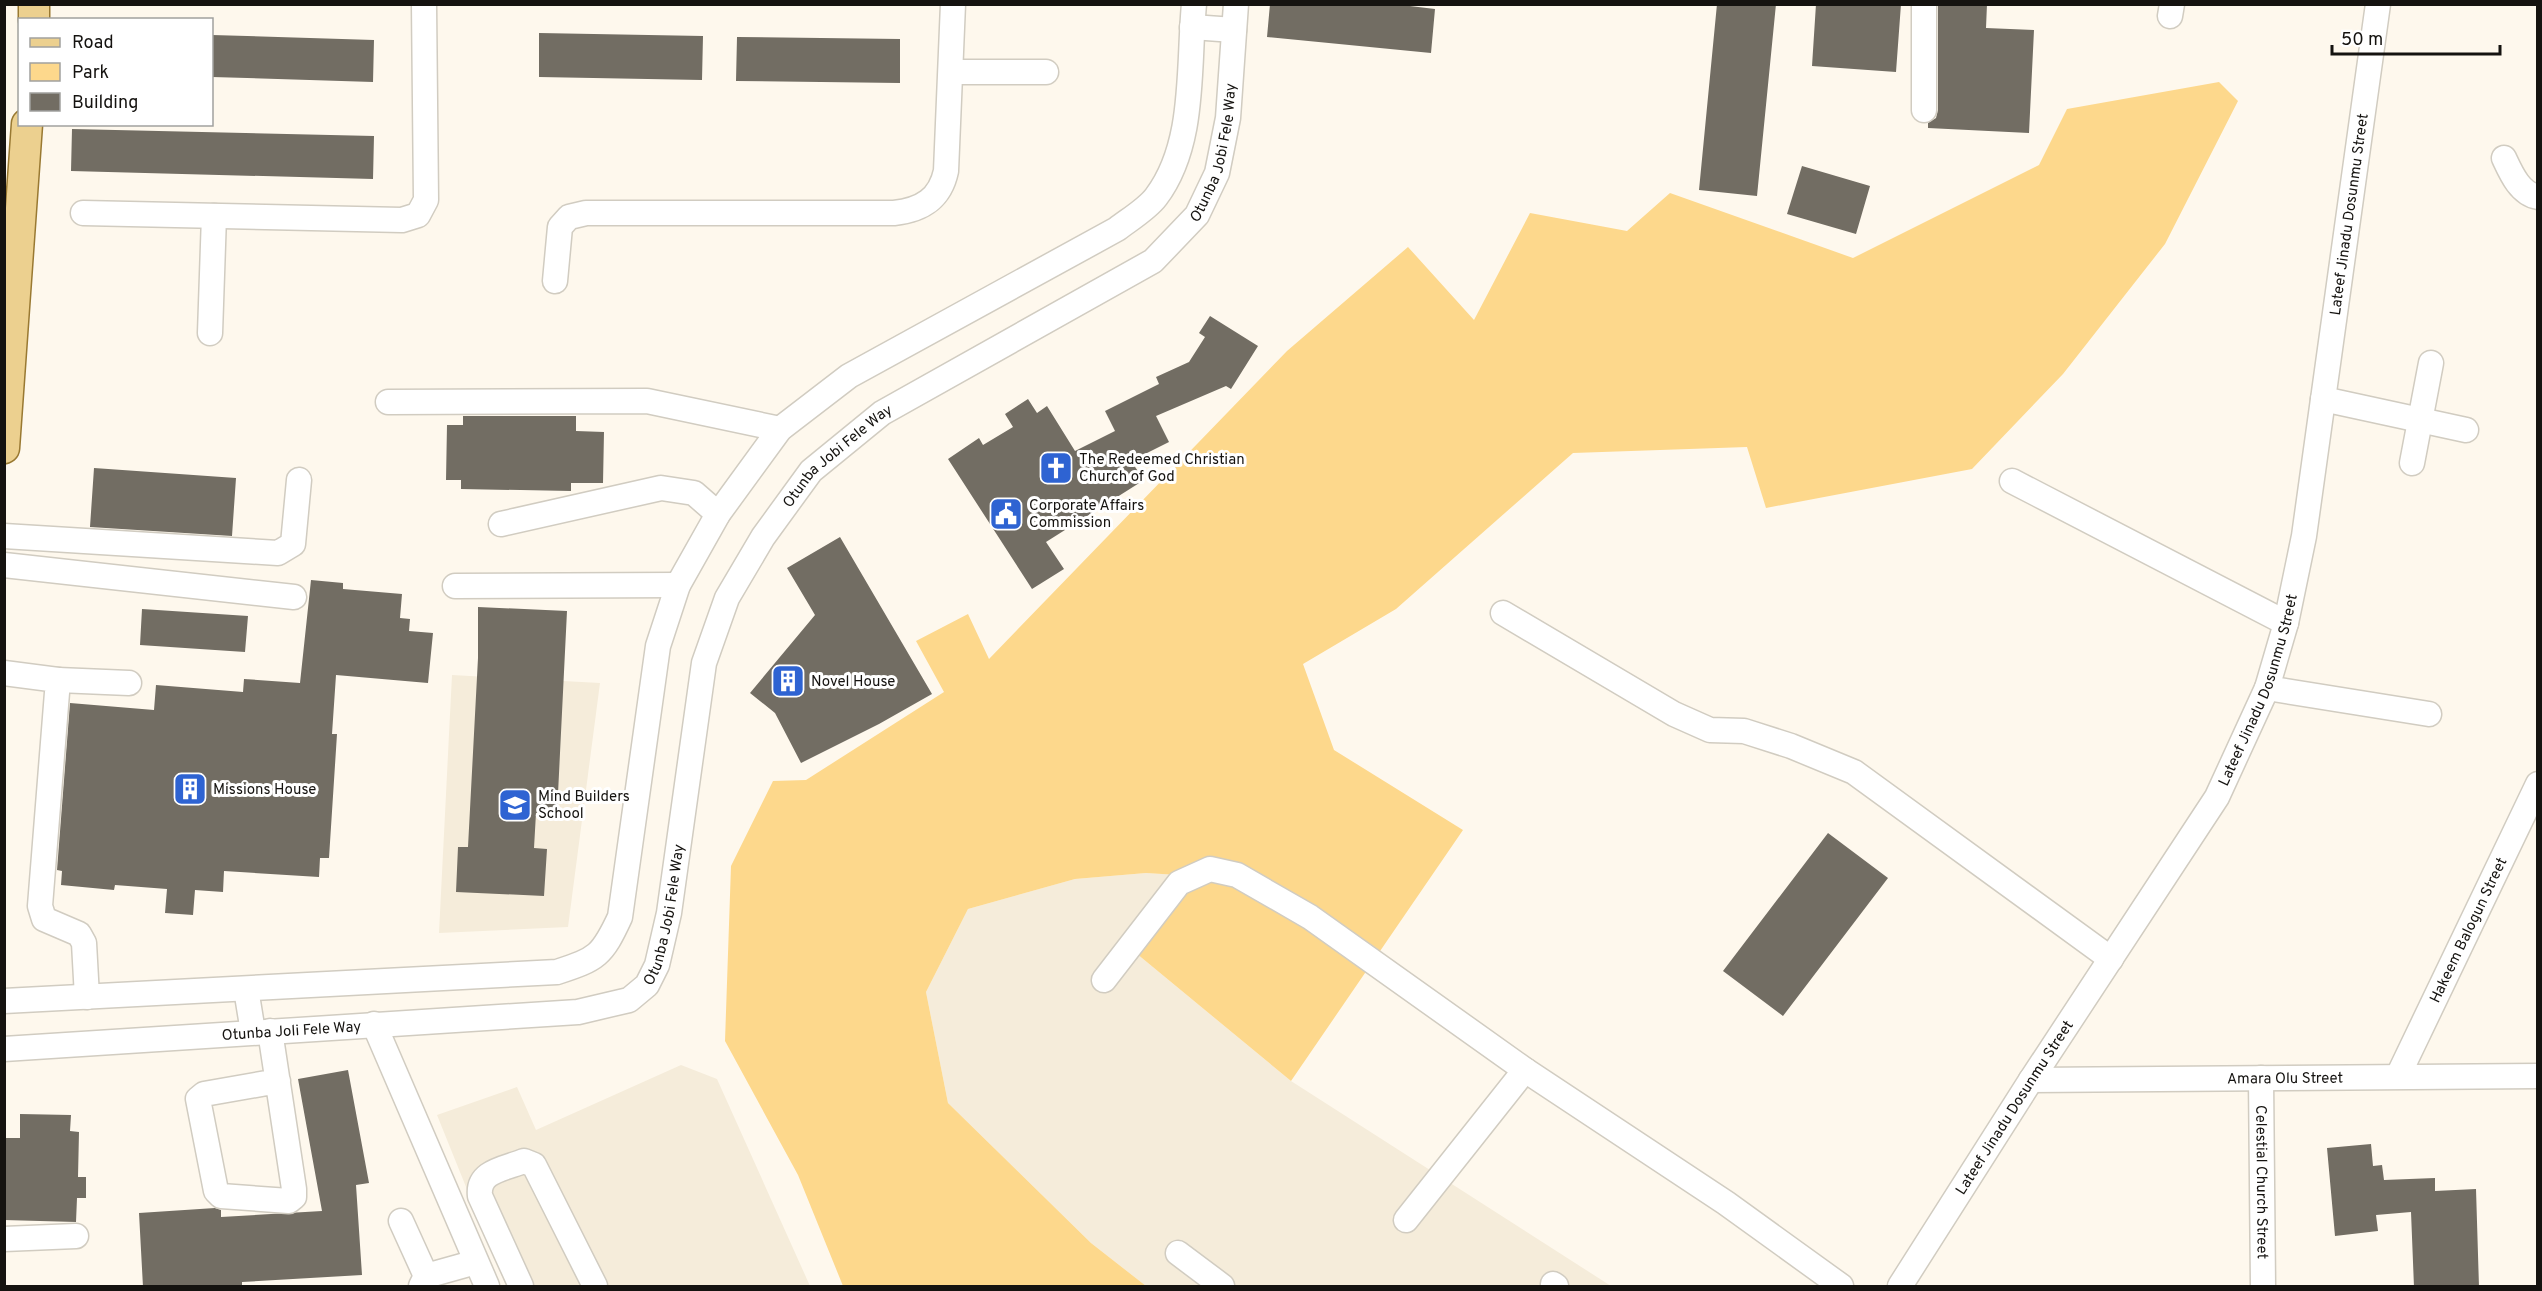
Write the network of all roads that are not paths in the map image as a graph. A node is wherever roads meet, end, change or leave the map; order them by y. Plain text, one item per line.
1 (424, 4) edge
2 (953, 4) edge
3 (1236, 4) edge
4 (1924, 4) edge
5 (2378, 4) edge
6 (1193, 16) edge
7 (1234, 30) junction
8 (951, 72) junction
9 (1046, 72) dead end
10 (1924, 110) dead end
11 (27, 126) edge
12 (2504, 158) dead end
13 (2538, 197) edge
14 (83, 213) dead end
15 (214, 216) junction
16 (555, 281) dead end
17 (210, 333) dead end
18 (2432, 363) dead end
19 (2323, 399) junction
20 (388, 402) dead end
21 (2420, 420) junction
22 (780, 429) junction
23 (2466, 430) dead end
24 (4, 448) edge
25 (2412, 463) dead end
26 (299, 480) dead end
27 (2012, 481) dead end
28 (718, 514) junction
29 (501, 524) dead end
30 (4, 536) edge
31 (4, 565) edge
32 (678, 585) junction
33 (455, 586) dead end
34 (294, 597) dead end
35 (1503, 613) dead end
36 (2286, 623) junction
37 (4, 673) edge
38 (58, 680) junction
39 (129, 683) dead end
40 (2267, 688) junction
41 (2429, 714) dead end
42 (2538, 784) edge
43 (2111, 959) junction
44 (1104, 980) dead end
45 (246, 989) junction
46 (87, 997) junction
47 (4, 1001) edge
48 (578, 1012) joint
49 (374, 1024) junction
50 (262, 1031) junction
51 (4, 1049) edge
52 (1525, 1070) junction
53 (2398, 1076) junction
54 (2538, 1076) edge
55 (2261, 1078) junction
56 (2031, 1080) junction
57 (278, 1081) junction
58 (1406, 1220) dead end
59 (401, 1221) dead end
60 (76, 1236) dead end
61 (4, 1239) edge
62 (1178, 1253) dead end
63 (476, 1262) junction
64 (423, 1281) edge
65 (487, 1287) edge
66 (522, 1287) edge
67 (595, 1287) edge
68 (1222, 1287) edge
69 (1841, 1287) edge
70 (1900, 1287) edge
71 (2263, 1287) edge

1 - 15 street
2 - 8 street
3 - 7 street, Otunba Jobi Fele Way
4 - 10 street
5 - 19 street, Lateef Jinadu Dosunmu Street
6 - 7 street
6 - 22 street, Otunba Jobi Fele Way
7 - 48 street, Otunba Jobi Fele Way
8 - 9 street
8 - 16 street
11 - 24 main road
12 - 13 street
14 - 15 street
15 - 17 street
18 - 21 street
19 - 21 street
19 - 36 street, Lateef Jinadu Dosunmu Street
20 - 22 street
21 - 23 street
21 - 25 street
22 - 28 street, Otunba Jobi Fele Way
26 - 30 street
27 - 36 street
28 - 29 street
28 - 32 street, Otunba Jobi Fele Way
31 - 34 street
32 - 33 street
32 - 45 street, Otunba Jobi Fele Way
35 - 43 street
36 - 40 street, Lateef Jinadu Dosunmu Street
37 - 38 street
38 - 39 street
38 - 46 street
40 - 41 street
40 - 43 street, Lateef Jinadu Dosunmu Street
42 - 53 street, Hakeem Balogun Street
43 - 56 street, Lateef Jinadu Dosunmu Street
44 - 52 street
45 - 46 street
45 - 50 street
46 - 47 street
48 - 49 street, Otunba Joli Fele Way
49 - 50 street, Otunba Joli Fele Way
49 - 63 street
50 - 51 street, Otunba Joli Fele Way
50 - 57 street
52 - 58 street
52 - 69 street
53 - 54 street, Amara Olu Street
53 - 55 street, Amara Olu Street
55 - 56 street, Amara Olu Street
55 - 71 street, Celestial Church Street
56 - 70 street, Lateef Jinadu Dosunmu Street
57 - 57 street
59 - 64 street
60 - 61 street
62 - 68 street
63 - 64 street
63 - 65 street
66 - 67 street

